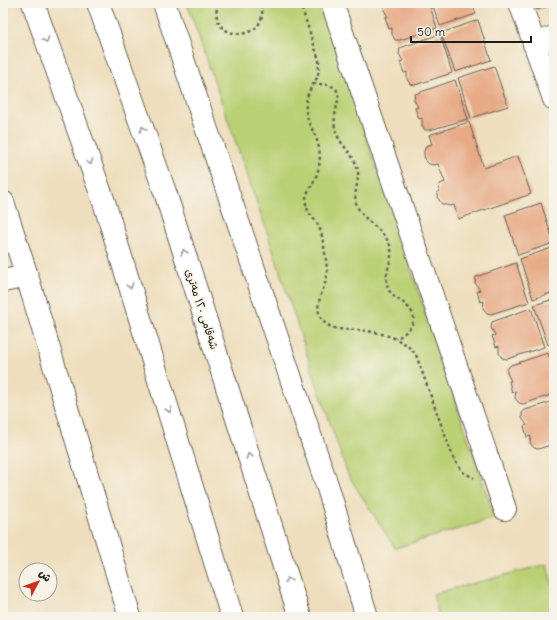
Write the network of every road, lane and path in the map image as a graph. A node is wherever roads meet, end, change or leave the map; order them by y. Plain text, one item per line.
1 (33, 3) edge
2 (98, 3) edge
3 (116, 3) edge
4 (164, 3) edge
5 (218, 3) edge
6 (265, 3) edge
7 (300, 3) edge
8 (332, 3) edge
9 (520, 3) edge
10 (261, 4) edge
11 (111, 37) junction
12 (544, 40) edge
13 (313, 84) junction
14 (554, 99) edge
15 (3, 202) edge
16 (27, 276) junction
17 (3, 281) edge
18 (395, 339) junction
19 (497, 484) junction
20 (505, 509) dead end
21 (221, 579) junction
22 (130, 617) edge
23 (226, 617) edge
24 (232, 617) edge
25 (300, 617) edge
26 (367, 617) edge

1 -> 21 main road
2 - 11 main road, شەقامی ١٢٠ مەتری
3 - 11 main road
4 - 26 main road
5 - 10 path
6 - 10 path
7 - 13 path
8 - 19 main road
9 - 12 main road
25 -> 11 main road, شەقامی ١٢٠ مەتری
12 - 14 main road
13 - 18 path
13 - 18 path
15 - 16 main road
16 - 17 main road
16 - 22 main road
18 - 19 path
19 - 20 main road
21 - 23 main road
21 - 24 main road

